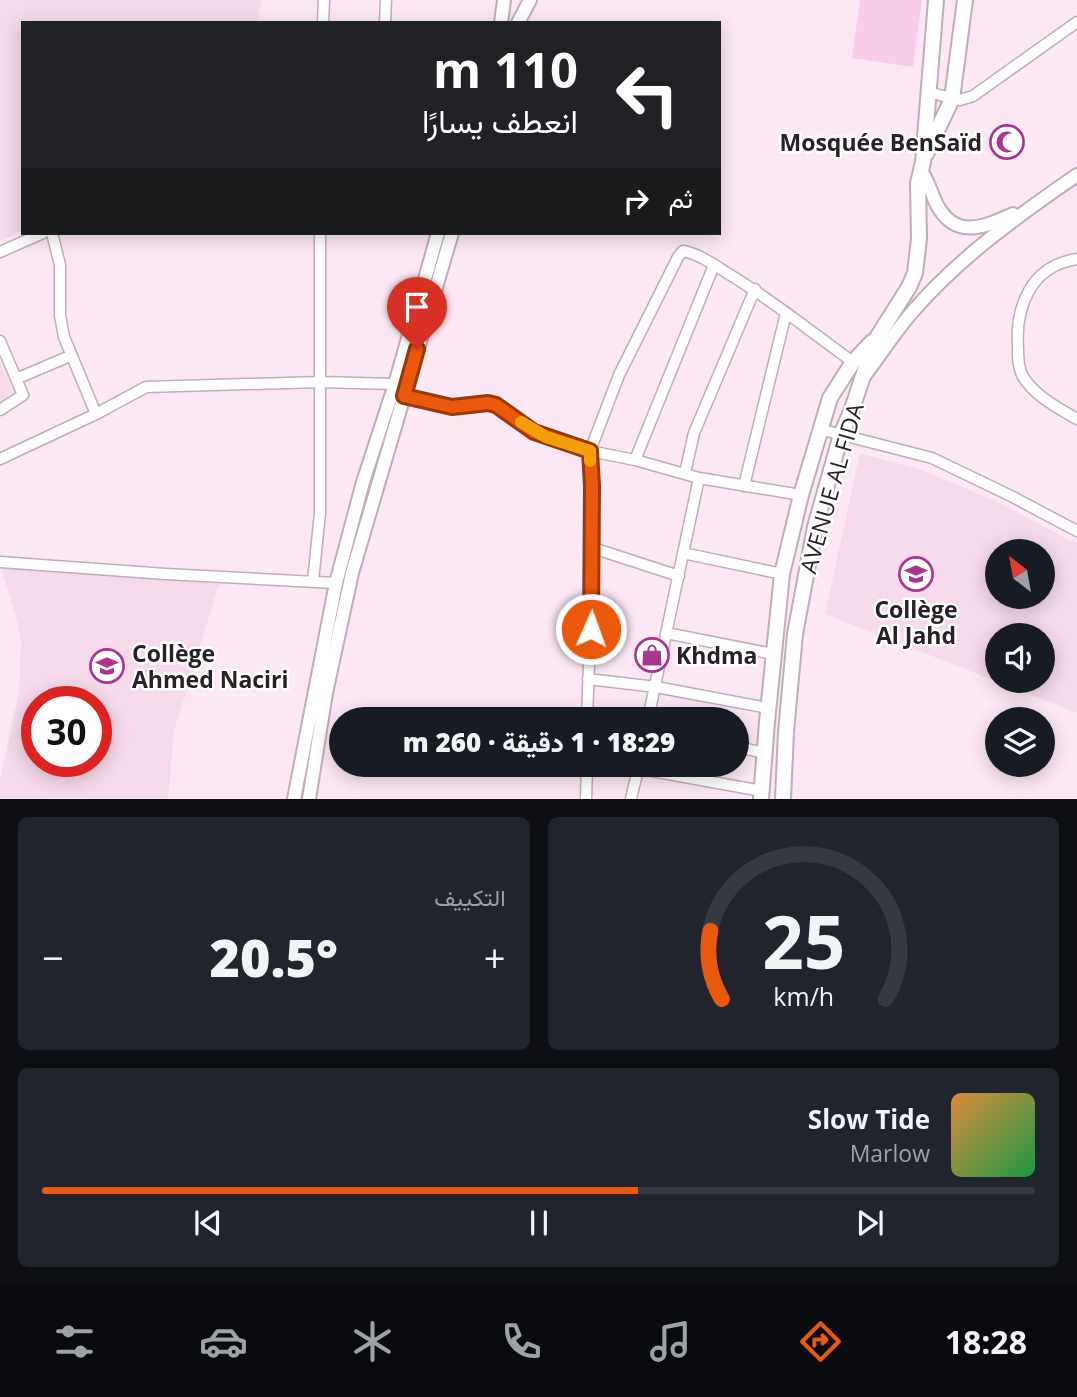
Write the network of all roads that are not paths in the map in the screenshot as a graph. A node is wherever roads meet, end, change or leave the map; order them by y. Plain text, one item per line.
1 (324, 0) edge
2 (386, 0) edge
3 (504, 0) edge
4 (530, 0) edge
5 (936, 0) edge
6 (965, 0) edge
7 (323, 21) edge
8 (385, 21) edge
9 (500, 21) edge
10 (519, 21) edge
11 (1077, 22) edge
12 (927, 92) junction
13 (952, 99) junction
14 (922, 166) junction
15 (1077, 175) edge
16 (1033, 206) junction
17 (38, 235) edge
18 (52, 235) edge
19 (320, 235) edge
20 (437, 235) edge
21 (451, 235) edge
22 (0, 252) edge
23 (1077, 259) edge
24 (714, 265) junction
25 (755, 289) junction
26 (786, 313) junction
27 (878, 336) junction
28 (0, 341) edge
29 (70, 356) junction
30 (849, 367) junction
31 (16, 379) junction
32 (862, 379) junction
33 (320, 382) junction
34 (395, 384) junction
35 (404, 396) junction
36 (0, 410) edge
37 (96, 414) junction
38 (1077, 419) edge
39 (819, 429) junction
40 (841, 435) junction
41 (590, 451) junction
42 (0, 459) edge
43 (635, 460) junction
44 (685, 473) junction
45 (699, 478) junction
46 (744, 486) junction
47 (801, 495) junction
48 (1077, 531) edge
49 (593, 548) junction
50 (683, 553) junction
51 (0, 562) edge
52 (782, 574) junction
53 (679, 576) junction
54 (313, 581) junction
55 (336, 583) junction
56 (666, 633) junction
57 (773, 654) junction
58 (588, 679) junction
59 (656, 687) junction
60 (587, 707) edge
61 (651, 707) edge
62 (768, 708) junction
63 (749, 749) edge
64 (765, 752) junction
65 (586, 777) edge
66 (636, 777) edge
67 (686, 777) edge
68 (762, 795) edge
69 (293, 799) edge
70 (309, 799) edge
71 (586, 799) edge
72 (631, 799) edge
73 (783, 799) edge

1 - 7 street
2 - 8 street
3 - 9 street
4 - 10 street
5 - 12 main road
6 - 13 main road
11 - 13 street
12 - 13 street
12 - 14 main road
13 - 14 main road
14 - 16 street
14 - 27 main road
15 - 16 street
16 - 32 street, AVENUE AL FIDA
17 - 22 street
18 - 29 street
19 - 33 street
20 - 34 street
21 - 35 street
23 - 38 street
24 - 25 street
24 - 41 street
24 - 43 street
25 - 26 street
25 - 44 street
26 - 30 street
26 - 46 street
27 - 30 main road, AVENUE AL FIDA
27 - 32 main road
28 - 31 street
29 - 31 street
29 - 37 street
30 - 32 main road
30 - 39 main road, AVENUE AL FIDA
31 - 36 street
32 - 40 main road, AVENUE AL FIDA
33 - 34 street
33 - 37 street
33 - 54 street
34 - 55 street
35 - 41 street
35 - 70 street
37 - 42 street
39 - 40 street
39 - 47 main road, AVENUE AL FIDA
40 - 48 street
40 - 73 main road, AVENUE AL FIDA
41 - 43 street
41 - 49 street
43 - 44 street
44 - 45 street
45 - 46 street
45 - 50 street
46 - 47 street
47 - 52 main road, AVENUE AL FIDA
49 - 53 street
49 - 58 street
50 - 52 street
50 - 53 street
51 - 54 street
52 - 57 main road, AVENUE AL FIDA
53 - 56 street
54 - 55 street
55 - 69 street
56 - 57 street
56 - 59 street
57 - 62 main road, AVENUE AL FIDA
58 - 59 street
58 - 60 street
59 - 61 street
59 - 62 street
62 - 64 main road, AVENUE AL FIDA
63 - 64 street
64 - 68 main road, AVENUE AL FIDA
65 - 71 street
66 - 72 street
67 - 68 street

